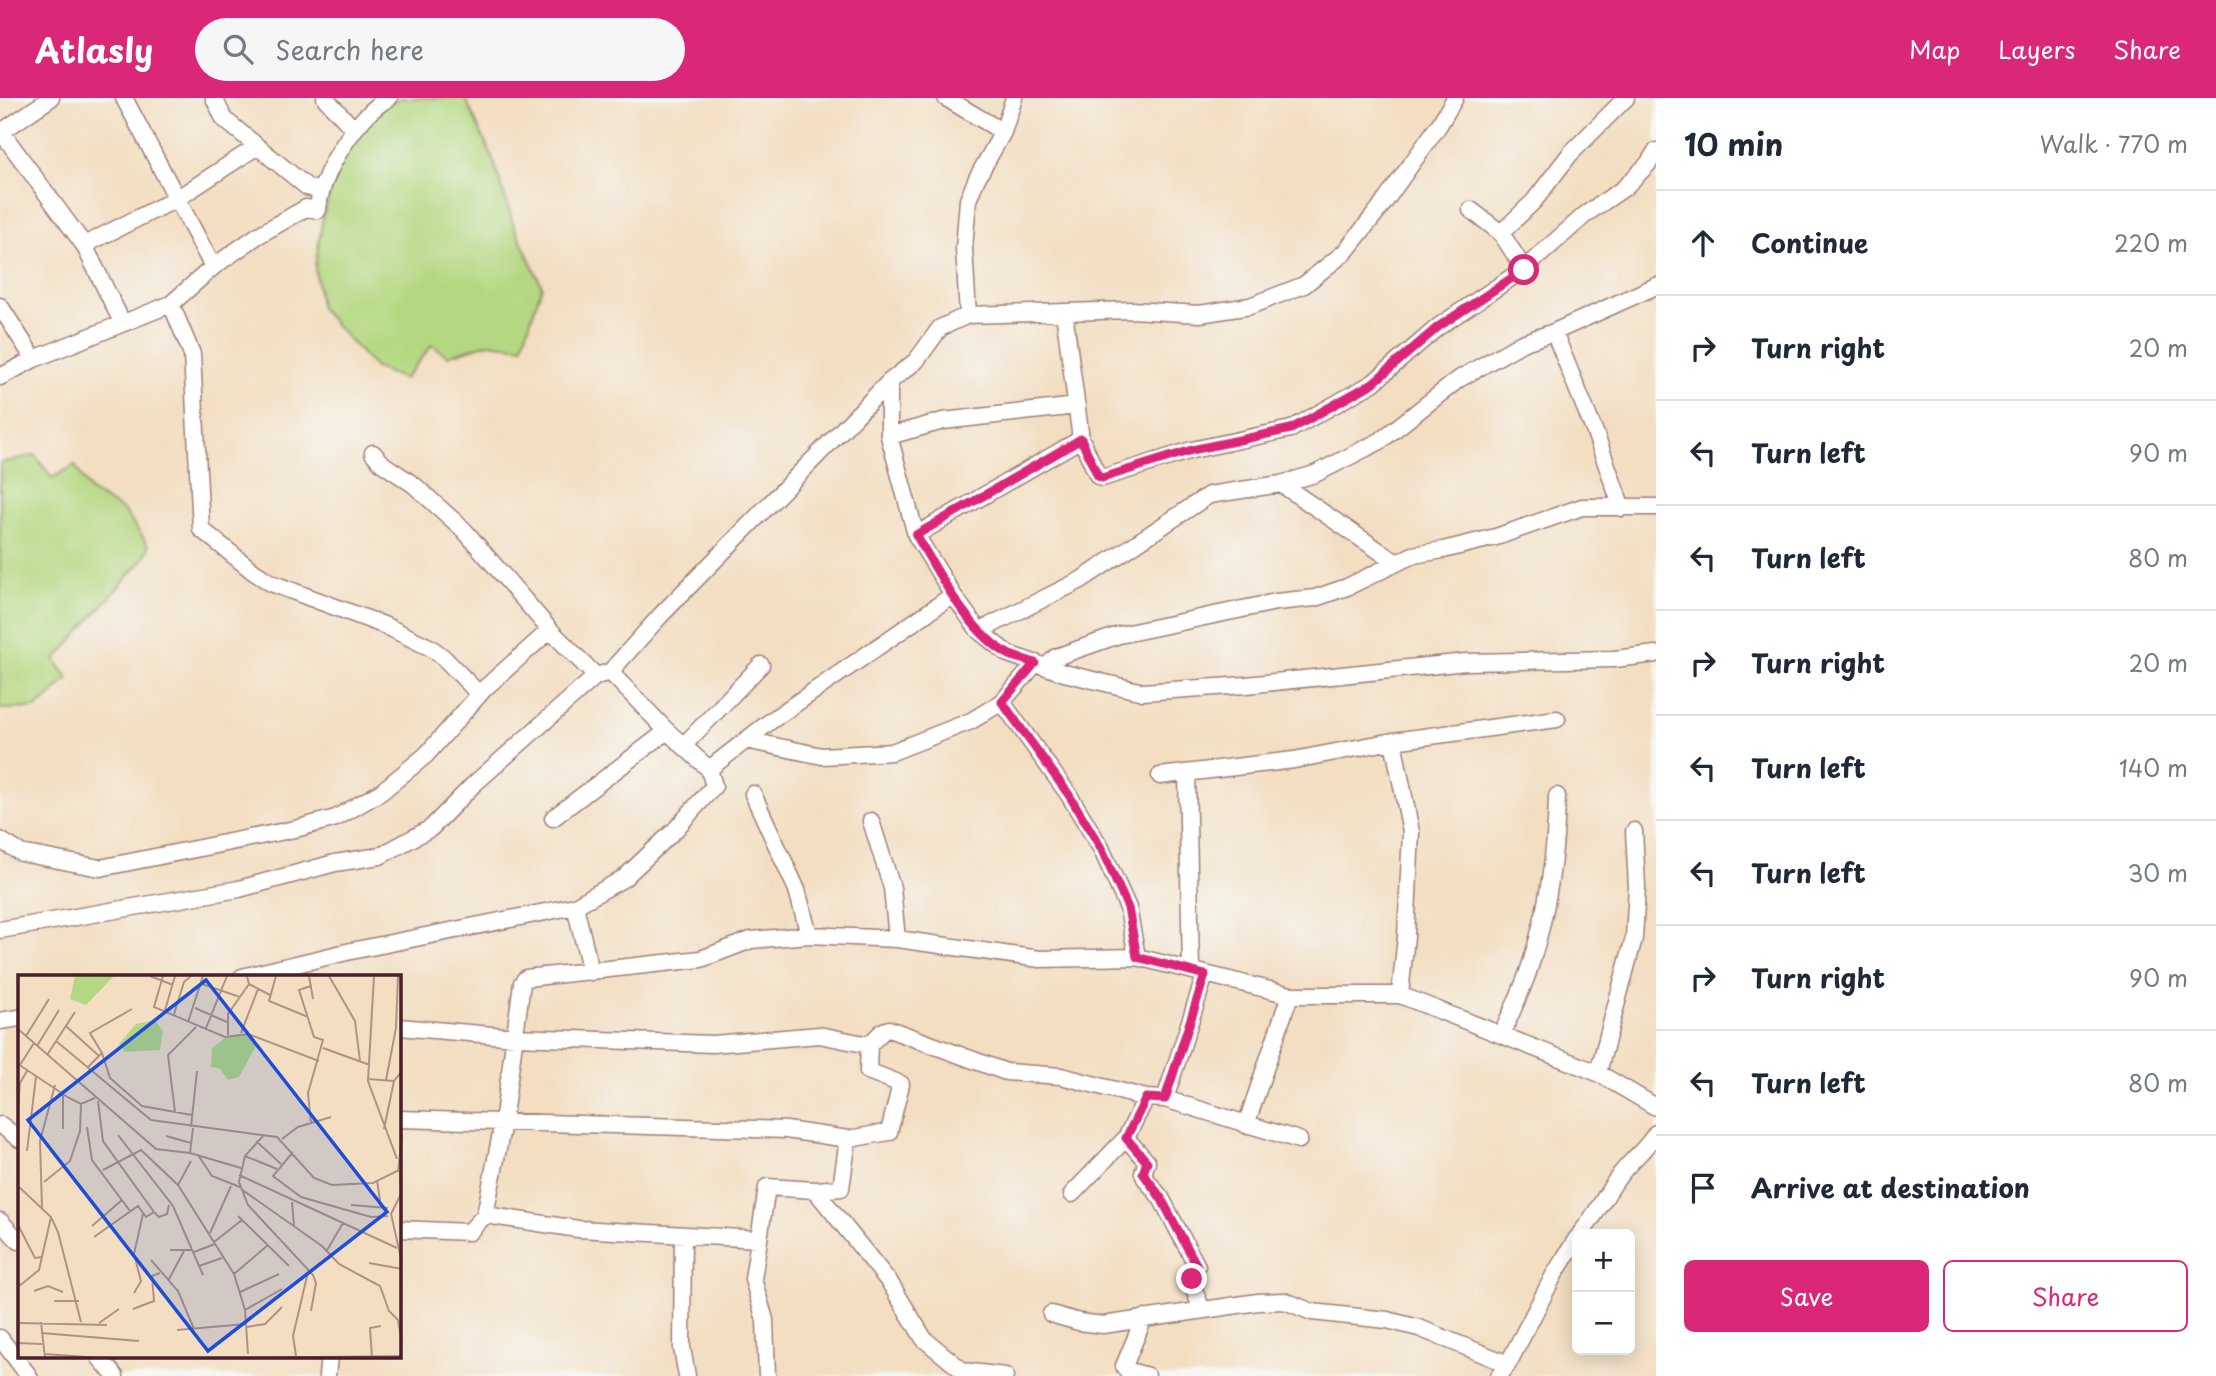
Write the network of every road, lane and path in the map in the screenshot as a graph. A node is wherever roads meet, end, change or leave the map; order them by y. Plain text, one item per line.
1 (51, 98) edge
2 (124, 98) edge
3 (214, 98) edge
4 (325, 98) edge
5 (389, 98) edge
6 (946, 98) edge
7 (1014, 98) edge
8 (1455, 98) edge
9 (1615, 101) edge
10 (356, 127) junction
11 (1, 131) edge
12 (1003, 132) junction
13 (257, 147) junction
14 (1656, 151) edge
15 (321, 191) junction
16 (178, 198) junction
17 (1471, 210) dead end
18 (1501, 233) junction
19 (85, 245) junction
20 (213, 267) junction
21 (1524, 270) junction
22 (1656, 286) edge
23 (171, 304) junction
24 (0, 306) edge
25 (1064, 312) junction
26 (968, 316) junction
27 (122, 322) junction
28 (1554, 331) junction
29 (34, 359) junction
30 (0, 377) edge
31 (889, 382) junction
32 (1077, 406) junction
33 (889, 436) junction
34 (1081, 439) junction
35 (373, 453) dead end
36 (1281, 484) junction
37 (1656, 507) edge
38 (1622, 508) junction
39 (916, 535) junction
40 (1396, 563) junction
41 (953, 595) junction
42 (550, 630) junction
43 (979, 631) junction
44 (1654, 659) edge
45 (761, 665) dead end
46 (1041, 665) junction
47 (603, 674) junction
48 (479, 694) junction
49 (1002, 702) junction
50 (1557, 719) dead end
51 (667, 731) junction
52 (746, 740) junction
53 (1393, 741) junction
54 (684, 745) junction
55 (709, 769) junction
56 (1187, 773) junction
57 (1160, 776) dead end
58 (753, 794) dead end
59 (1556, 796) dead end
60 (553, 818) dead end
61 (871, 821) dead end
62 (1634, 831) dead end
63 (0, 840) edge
64 (575, 906) junction
65 (0, 930) edge
66 (809, 934) junction
67 (897, 939) junction
68 (1137, 957) junction
69 (591, 972) junction
70 (1198, 973) junction
71 (250, 975) edge
72 (1290, 995) junction
73 (1400, 995) junction
74 (18, 1018) edge
75 (0, 1021) edge
76 (401, 1027) edge
77 (1502, 1034) junction
78 (516, 1037) junction
79 (869, 1045) junction
80 (1598, 1073) junction
81 (1146, 1098) junction
82 (1165, 1099) junction
83 (1656, 1107) edge
84 (401, 1119) edge
85 (503, 1123) junction
86 (1, 1125) edge
87 (1246, 1125) junction
88 (1656, 1133) edge
89 (18, 1138) edge
90 (1126, 1138) junction
91 (848, 1139) junction
92 (1299, 1140) dead end
93 (816, 1191) junction
94 (1072, 1194) dead end
95 (485, 1215) junction
96 (0, 1221) edge
97 (401, 1229) edge
98 (1585, 1229) edge
99 (683, 1235) junction
100 (759, 1239) junction
101 (18, 1240) edge
102 (1572, 1246) edge
103 (1202, 1310) junction
104 (1051, 1314) dead end
105 (1144, 1318) junction
106 (0, 1338) edge
107 (100, 1358) edge
108 (329, 1358) edge
109 (1503, 1370) edge
110 (29, 1376) edge
111 (116, 1376) edge
112 (327, 1376) edge
113 (687, 1376) edge
114 (767, 1376) edge
115 (1005, 1376) edge
116 (1147, 1376) edge

1 - 11 street
2 - 16 street
3 - 13 street
4 - 10 street
5 - 10 street
6 - 12 street
7 - 12 street
8 - 25 street
9 - 18 street
10 - 15 street
11 - 19 street
12 - 26 street
13 - 15 street
13 - 16 street
14 - 21 street
15 - 20 street
16 - 19 street
16 - 20 street
17 - 18 street
18 - 21 street
19 - 27 street
20 - 23 street
21 - 34 street
22 - 28 street
23 - 27 street
23 - 48 street
24 - 29 street
25 - 26 street
25 - 32 street
26 - 31 street
27 - 29 street
28 - 36 street
28 - 38 street
29 - 30 street
31 - 33 street
31 - 47 street
32 - 33 street
32 - 34 street
33 - 39 street
34 - 39 street
35 - 42 street
36 - 40 street
36 - 43 street
37 - 38 street
38 - 40 street
39 - 41 street
40 - 46 street
41 - 43 street
41 - 52 street
42 - 47 street
42 - 48 street
43 - 46 street
44 - 46 street
45 - 54 street
46 - 49 street
47 - 51 street
47 - 65 street
48 - 63 street
49 - 52 street
49 - 68 street
50 - 53 street
51 - 54 street
51 - 60 street
52 - 55 street
53 - 56 street
53 - 73 street
54 - 55 street
55 - 64 street
56 - 57 street
56 - 70 street
58 - 66 street
59 - 77 street
61 - 67 street
62 - 80 street
64 - 69 street
64 - 71 street
66 - 67 street
66 - 69 street
67 - 68 street
68 - 70 street
69 - 78 street
70 - 72 street
70 - 82 street
72 - 73 street
72 - 87 street
73 - 77 street
74 - 75 street
76 - 78 street
77 - 80 street
78 - 79 street
78 - 85 street
79 - 81 street
79 - 91 street
80 - 83 street
81 - 82 street
81 - 90 street
82 - 87 street
84 - 85 street
85 - 91 street
85 - 95 street
86 - 89 street
87 - 92 street
88 - 98 street
90 - 94 street
90 - 103 street
91 - 93 street
93 - 100 street
93 - 115 street
95 - 97 street
95 - 99 street
96 - 101 street
99 - 100 street
99 - 113 street
100 - 114 street
102 - 109 street
103 - 105 street
103 - 109 street
104 - 105 street
105 - 116 street
106 - 110 street
107 - 111 street
108 - 112 street

